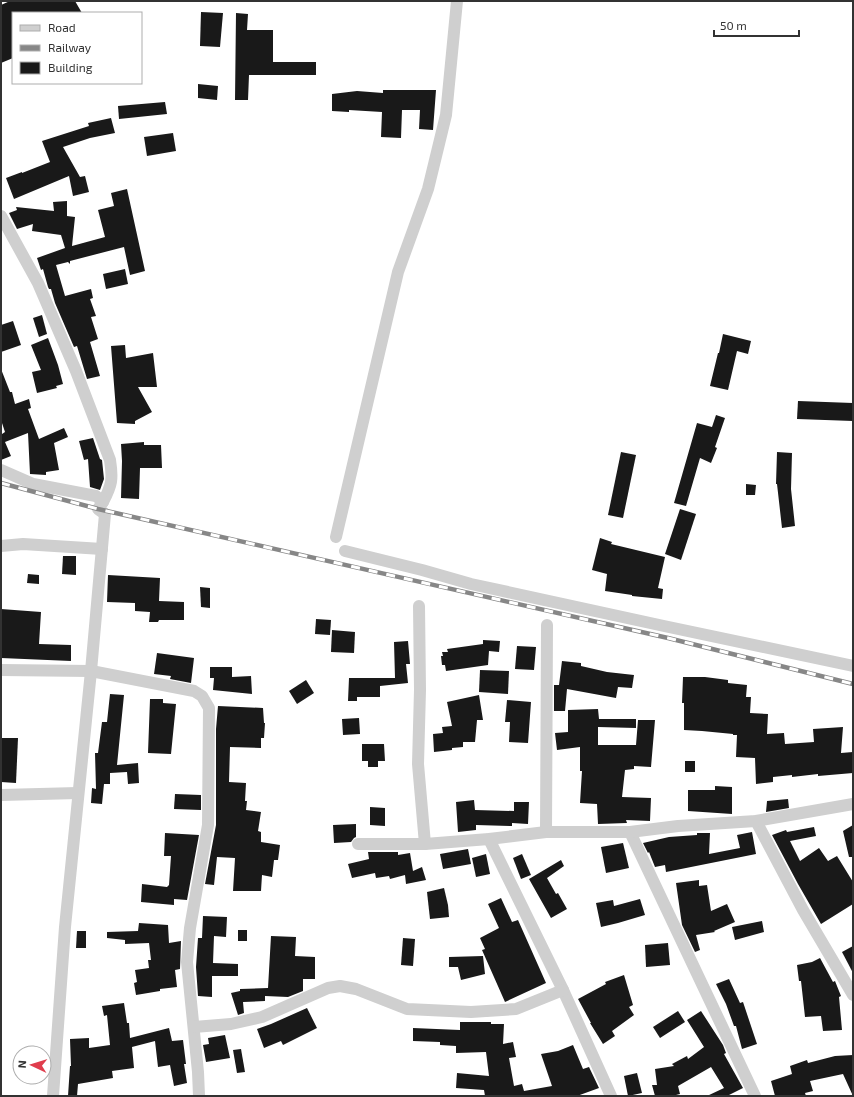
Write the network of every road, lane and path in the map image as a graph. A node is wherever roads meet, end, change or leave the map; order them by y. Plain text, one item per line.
1 (457, 1) edge
2 (1, 216) edge
3 (1, 470) edge
4 (102, 502) junction
5 (336, 537) dead end
6 (1, 546) edge
7 (102, 549) junction
8 (345, 551) dead end
9 (419, 606) dead end
10 (547, 625) dead end
11 (853, 666) edge
12 (1, 670) edge
13 (91, 671) junction
14 (78, 793) junction
15 (1, 795) edge
16 (853, 804) edge
17 (756, 821) junction
18 (546, 832) junction
19 (630, 832) junction
20 (489, 839) junction
21 (358, 844) dead end
22 (424, 844) junction
23 (563, 990) junction
24 (853, 994) edge
25 (194, 1027) junction
26 (53, 1096) edge
27 (199, 1096) edge
28 (611, 1096) edge
29 (755, 1096) edge

1 - 5 street
2 - 4 street
3 - 4 street
4 - 7 street
6 - 7 street
7 - 13 street
8 - 11 street
9 - 22 street
10 - 18 street
12 - 13 street
13 - 14 street
13 - 25 street
14 - 15 street
14 - 26 street
16 - 17 street
17 - 19 street
17 - 24 street
18 - 19 street
18 - 20 street
19 - 29 street
20 - 22 street
20 - 23 street
21 - 22 street
23 - 25 street
23 - 28 street
25 - 27 street

